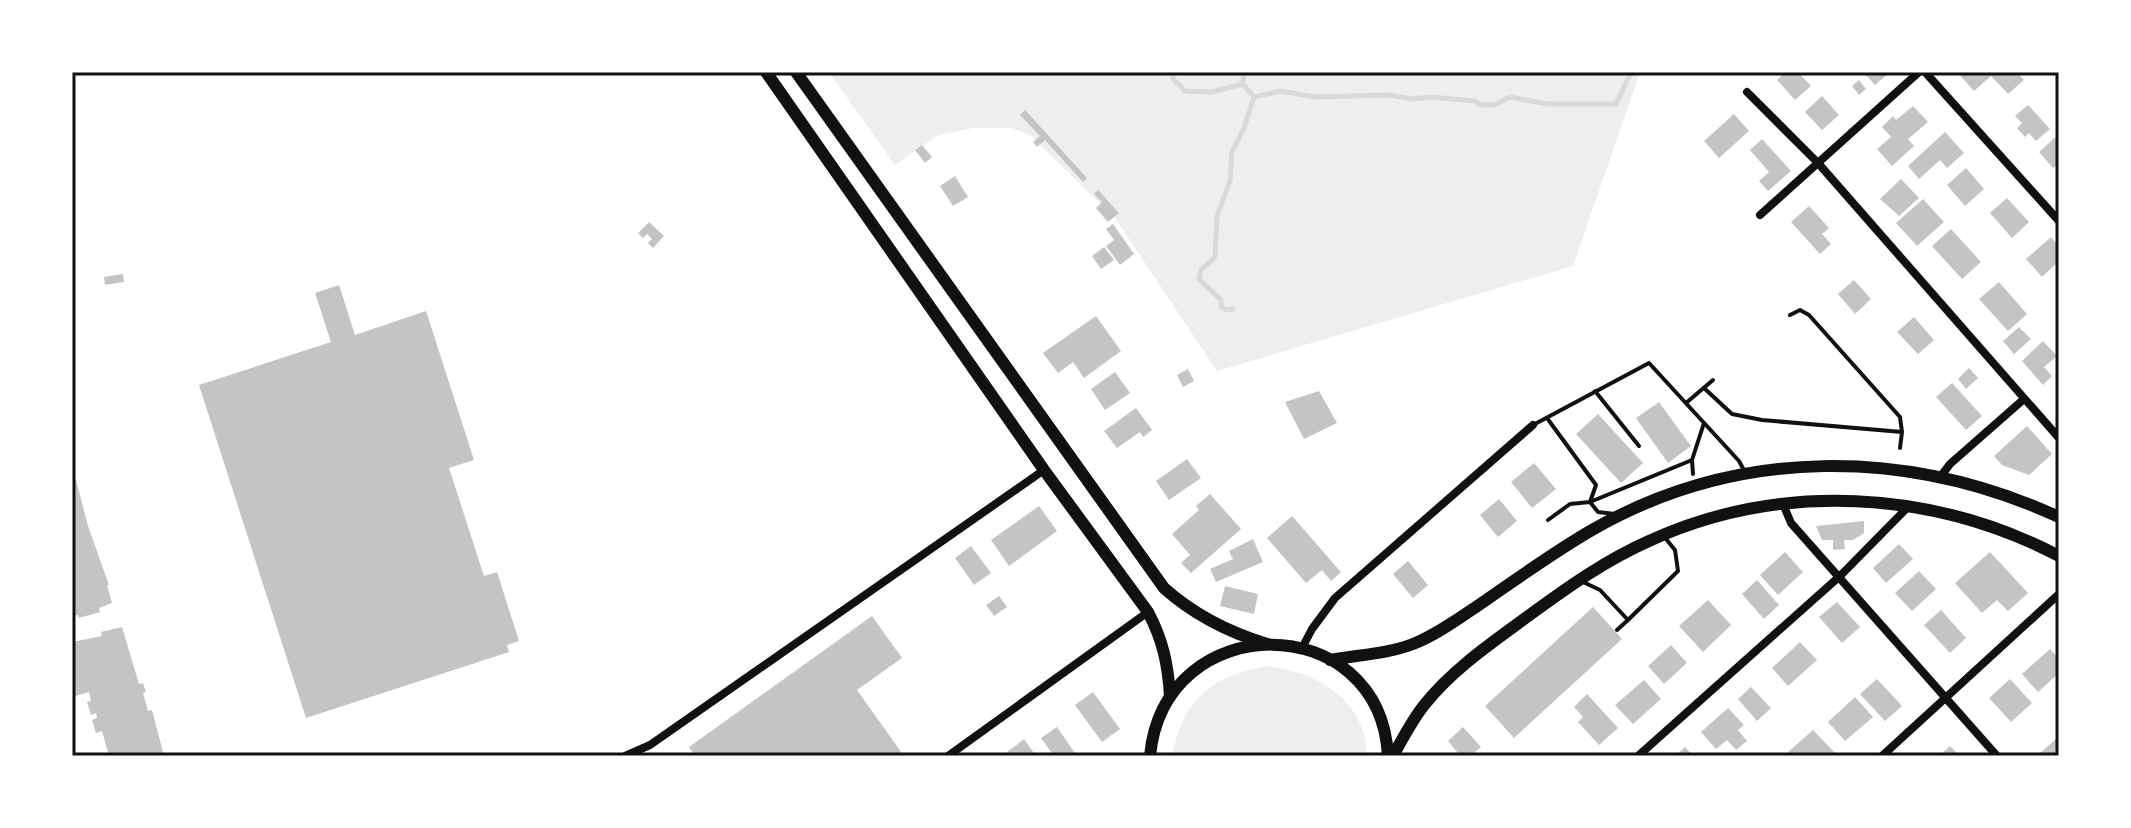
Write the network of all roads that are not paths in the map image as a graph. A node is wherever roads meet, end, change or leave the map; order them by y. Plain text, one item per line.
1 (766, 72) edge
2 (796, 72) edge
3 (1922, 72) edge
4 (1747, 92) dead end
5 (1818, 163) junction
6 (1760, 215) dead end
7 (2059, 221) edge
8 (1790, 315) dead end
9 (1713, 380) dead end
10 (1704, 388) junction
11 (1595, 391) junction
12 (2024, 399) junction
13 (1686, 403) junction
14 (1547, 418) junction
15 (1704, 423) junction
16 (1533, 425) joint
17 (1902, 432) junction
18 (2059, 438) edge
19 (1639, 446) dead end
20 (1900, 448) dead end
21 (1692, 460) junction
22 (1044, 470) junction
23 (1693, 474) dead end
24 (1746, 474) junction
25 (1941, 476) junction
26 (1590, 502) junction
27 (1783, 504) junction
28 (1910, 506) junction
29 (1621, 514) junction
30 (2059, 517) edge
31 (1548, 520) dead end
32 (1663, 535) junction
33 (2059, 556) edge
34 (1840, 576) junction
35 (1579, 580) junction
36 (2059, 594) edge
37 (1148, 612) junction
38 (1628, 620) junction
39 (1617, 630) dead end
40 (1267, 644) junction
41 (1302, 648) junction
42 (1330, 660) junction
43 (1170, 696) junction
44 (1947, 698) junction
45 (625, 756) edge
46 (948, 756) edge
47 (1150, 756) edge
48 (1390, 756) edge
49 (1638, 756) edge
50 (1882, 756) edge
51 (1997, 756) edge

1 - 22 main road
2 - 40 main road
3 - 5 street
3 - 7 street
4 - 5 street
5 - 6 street
5 - 12 street
8 - 17 lane
9 - 10 lane
10 - 13 lane
10 - 17 lane
11 - 13 lane
11 - 14 lane
11 - 19 lane
12 - 18 street
12 - 25 street
13 - 15 lane
14 - 16 lane
14 - 26 lane
15 - 21 lane
15 - 24 lane
16 - 41 street
17 - 20 lane
21 - 23 lane
21 - 26 lane
22 - 37 main road
22 - 45 street
24 - 25 main road
24 - 29 main road
25 - 30 main road
26 - 29 lane
26 - 31 lane
27 - 28 main road
27 - 32 main road
27 - 34 street
28 - 33 main road
28 - 34 street
29 - 42 main road
32 - 35 main road
32 - 38 lane
34 - 44 street
34 - 49 street
35 - 38 lane
35 - 48 main road
36 - 44 street
37 - 43 main road
37 - 46 street
38 - 39 lane
40 - 41 main road
40 - 43 main road
41 - 42 main road
42 - 48 main road
43 - 47 main road
44 - 50 street
44 - 51 street

